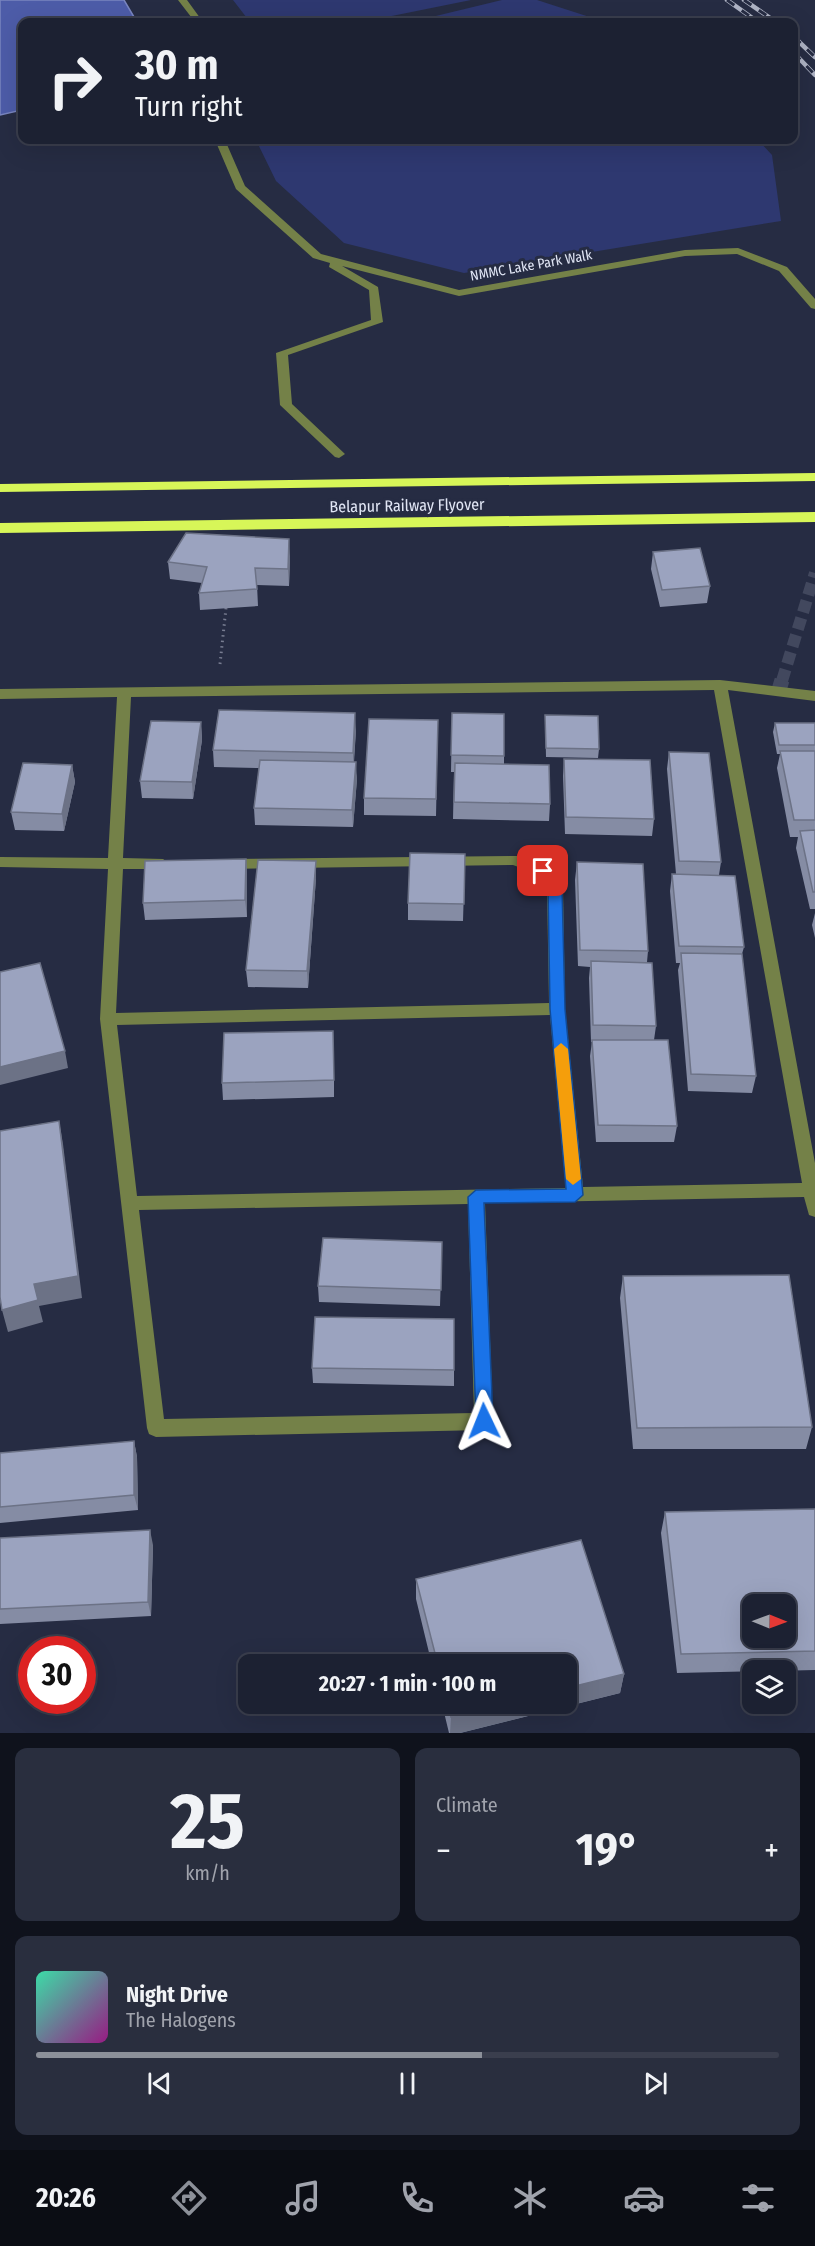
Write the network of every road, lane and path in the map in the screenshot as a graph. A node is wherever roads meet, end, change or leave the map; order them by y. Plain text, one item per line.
1 (182, 0) edge
2 (196, 18) edge
3 (222, 144) edge
4 (318, 256) junction
5 (815, 306) edge
6 (339, 454) dead end
7 (815, 477) edge
8 (0, 488) edge
9 (815, 517) edge
10 (0, 528) edge
11 (226, 608) edge
12 (720, 685) junction
13 (217, 691) junction
14 (124, 692) junction
15 (0, 694) edge
16 (815, 696) edge
17 (0, 862) edge
18 (174, 864) edge
19 (209, 864) edge
20 (116, 865) junction
21 (557, 1009) junction
22 (108, 1019) junction
23 (813, 1190) edge
24 (575, 1195) junction
25 (476, 1197) junction
26 (130, 1203) junction
27 (815, 1210) edge

1 - 2 street
3 - 4 street, NMMC Lake Park Walk
4 - 5 street, NMMC Lake Park Walk
4 - 6 street
7 - 8 highway, Belapur Railway Flyover
9 - 10 highway, Belapur Railway Flyover
11 - 13 path
12 - 13 street
12 - 16 street
12 - 23 street
13 - 14 street
14 - 15 street
14 - 20 street
17 - 20 street
18 - 20 street
19 - 21 street
20 - 22 street
21 - 22 street
21 - 24 street
22 - 26 street
23 - 24 street
23 - 27 street
24 - 25 street
25 - 26 street
25 - 26 street

